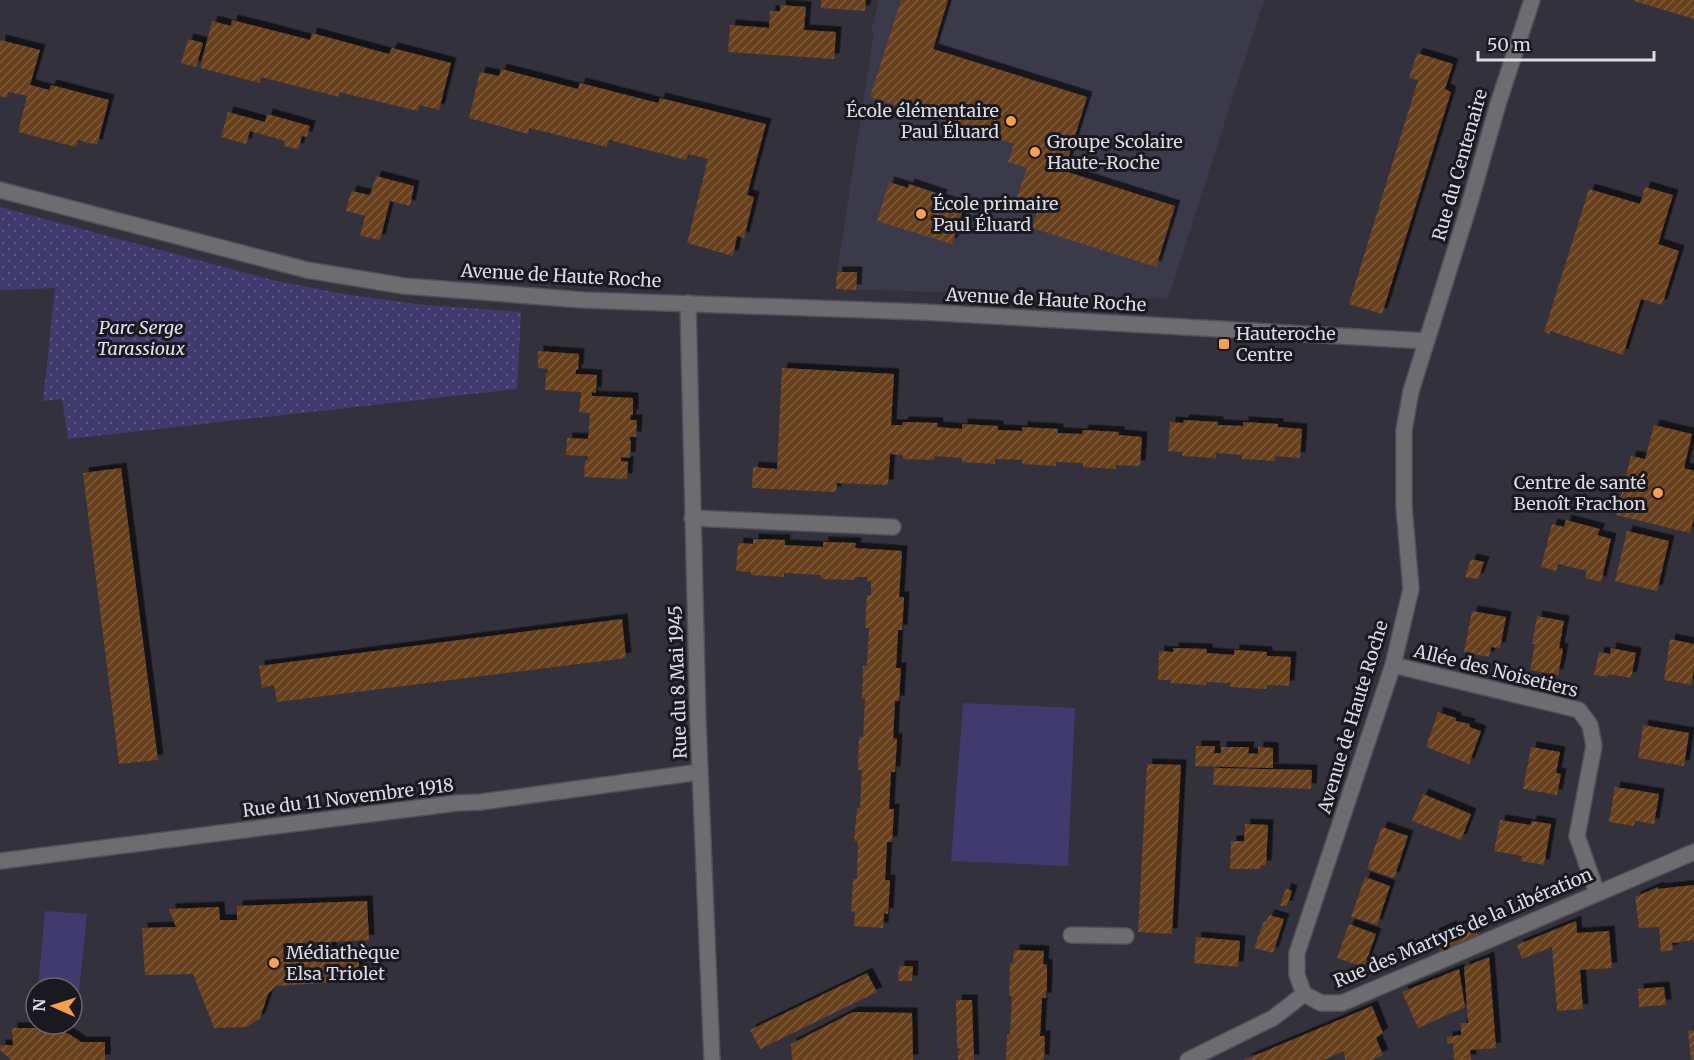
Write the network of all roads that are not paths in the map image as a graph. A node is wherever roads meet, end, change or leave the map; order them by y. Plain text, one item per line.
1 (1532, 0) edge
2 (0, 190) edge
3 (688, 303) junction
4 (1427, 340) junction
5 (692, 518) junction
6 (894, 527) dead end
7 (1393, 665) junction
8 (700, 772) junction
9 (1694, 852) edge
10 (0, 861) edge
11 (1597, 893) junction
12 (1071, 935) dead end
13 (1126, 936) dead end
14 (1304, 994) junction
15 (712, 1060) edge
16 (1188, 1060) edge

1 - 4 street, Rue du Centenaire
2 - 3 street, Avenue de Haute Roche
3 - 4 street, Avenue de Haute Roche
3 - 5 street, Rue du 8 Mai 1945
4 - 7 street, Avenue de Haute Roche
5 - 6 street
5 - 8 street, Rue du 8 Mai 1945
7 - 11 street, Allée des Noisetiers
7 - 14 street, Avenue de Haute Roche
8 - 10 street, Rue du 11 Novembre 1918
8 - 15 street, Rue du 8 Mai 1945
9 - 11 street, Rue des Martyrs de la Libération
11 - 14 street, Rue des Martyrs de la Libération
12 - 13 street
14 - 16 street

